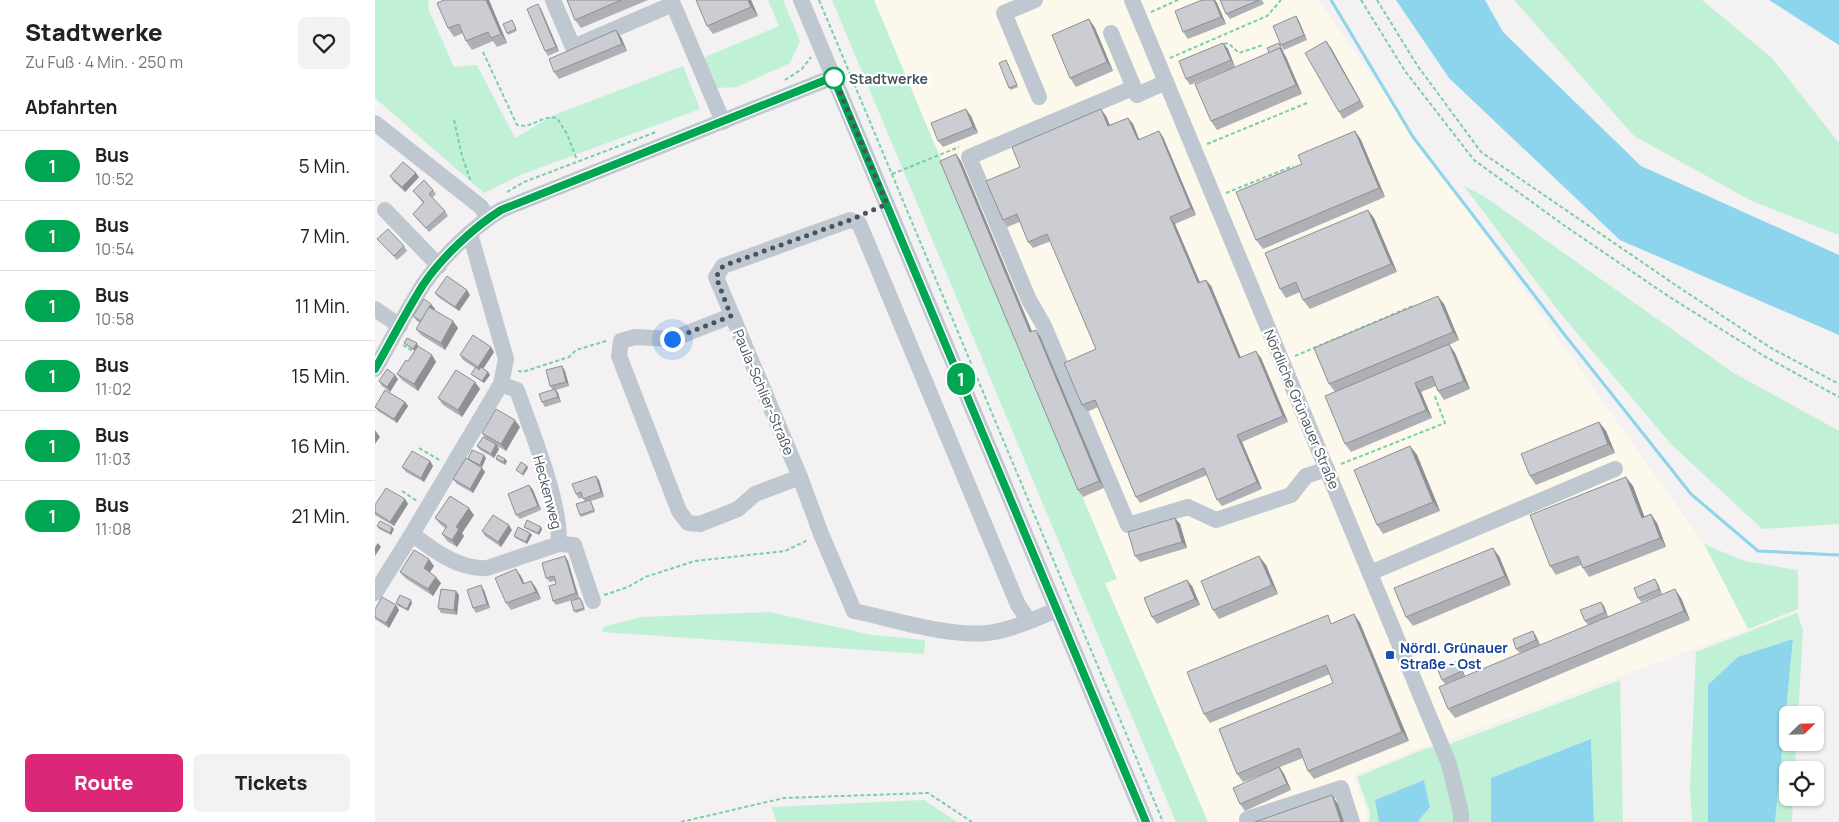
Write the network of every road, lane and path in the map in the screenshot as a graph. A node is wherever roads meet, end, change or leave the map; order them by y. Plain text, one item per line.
1 (553, 0) edge
2 (801, 0) edge
3 (819, 0) edge
4 (1035, 0) edge
5 (1132, 0) edge
6 (1179, 0) edge
7 (1281, 0) edge
8 (1361, 0) edge
9 (1377, 0) edge
10 (1139, 17) junction
11 (1111, 33) dead end
12 (1263, 45) dead end
13 (1220, 46) edge
14 (483, 52) dead end
15 (1158, 63) junction
16 (833, 77) junction
17 (1166, 82) junction
18 (1133, 88) junction
19 (1039, 97) dead end
20 (1307, 103) dead end
21 (454, 120) dead end
22 (723, 122) junction
23 (375, 123) edge
24 (1194, 150) junction
25 (577, 161) dead end
26 (1293, 166) edge
27 (471, 182) dead end
28 (1214, 198) junction
29 (385, 210) dead end
30 (488, 218) junction
31 (470, 234) junction
32 (439, 266) junction
33 (1415, 305) edge
34 (375, 309) edge
35 (731, 316) junction
36 (396, 332) junction
37 (621, 341) junction
38 (418, 354) edge
39 (1282, 361) junction
40 (506, 367) junction
41 (375, 369) edge
42 (501, 384) junction
43 (1839, 384) edge
44 (1434, 394) edge
45 (1839, 397) edge
46 (419, 448) dead end
47 (451, 467) junction
48 (1327, 469) junction
49 (1615, 469) dead end
50 (800, 477) junction
51 (402, 491) dead end
52 (427, 508) junction
53 (411, 534) junction
54 (821, 534) junction
55 (559, 544) junction
56 (1370, 573) junction
57 (375, 594) edge
58 (593, 600) joint
59 (1057, 610) junction
60 (1029, 621) junction
61 (1247, 819) dead end
62 (681, 822) edge
63 (973, 822) edge
64 (1146, 822) edge
65 (1163, 822) edge
66 (1352, 822) edge
67 (1461, 822) edge

1 - 22 street
2 - 16 street
3 - 65 path
4 - 19 street
5 - 10 street, Nördliche Grünauer Straße
6 - 10 path
7 - 15 path
8 - 45 path
9 - 43 path
10 - 15 street, Nördliche Grünauer Straße
11 - 18 street
12 - 13 path
14 - 25 path
15 - 17 street, Nördliche Grünauer Straße
16 - 22 street
16 - 59 street
17 - 18 street
17 - 24 street, Nördliche Grünauer Straße
18 - 48 street
20 - 24 path
21 - 27 path
22 - 30 street
23 - 30 street
24 - 28 street, Nördliche Grünauer Straße
26 - 28 path
28 - 39 street, Nördliche Grünauer Straße
29 - 32 street
30 - 31 street
31 - 32 street
31 - 40 street
32 - 36 street
33 - 39 path
34 - 36 street
35 - 37 street
35 - 50 street, Paula-Schlier-Straße
35 - 60 street, Paula-Schlier-Straße
36 - 38 path
36 - 41 street
37 - 40 path
37 - 50 street
39 - 48 street, Nördliche Grünauer Straße
40 - 42 street
42 - 47 street
42 - 55 street, Heckenweg
44 - 48 path
46 - 47 path
47 - 52 street
48 - 56 street, Nördliche Grünauer Straße
49 - 56 street
50 - 54 street, Paula-Schlier-Straße
51 - 52 path
52 - 53 street
53 - 55 street, Heckenweg
53 - 57 street
54 - 58 path
54 - 60 street, Paula-Schlier-Straße
55 - 58 street
56 - 67 street, Nördliche Grünauer Straße
59 - 60 street, Paula-Schlier-Straße
59 - 64 street
61 - 66 street
62 - 63 path

